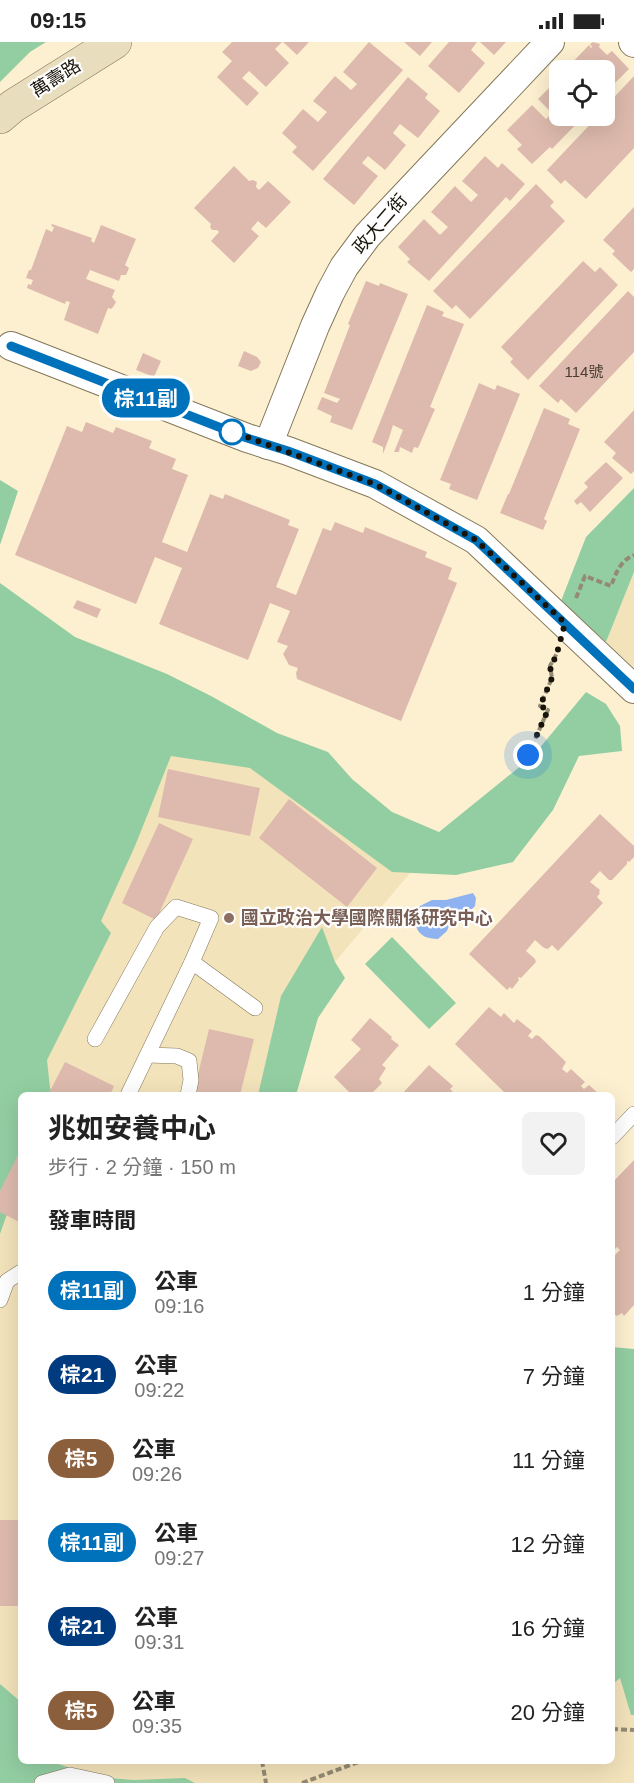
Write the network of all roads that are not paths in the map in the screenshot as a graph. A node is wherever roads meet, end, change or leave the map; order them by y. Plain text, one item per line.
1 (115, 42) edge
2 (550, 42) edge
3 (0, 117) edge
4 (11, 346) dead end
5 (268, 445) junction
6 (634, 689) edge
7 (192, 962) junction
8 (255, 1008) dead end
9 (95, 1039) dead end
10 (148, 1055) junction
11 (130, 1092) edge
12 (189, 1092) edge
13 (634, 1114) edge
14 (615, 1134) edge
15 (18, 1274) edge
16 (0, 1300) edge
17 (42, 1783) edge
18 (107, 1783) edge

1 - 3 street, 萬壽路
2 - 5 street, 政大二街
4 - 5 street
5 - 6 street
7 - 8 lane
7 - 9 lane
7 - 10 lane
10 - 11 lane
10 - 12 lane
13 - 14 lane
15 - 16 lane
17 - 18 lane

